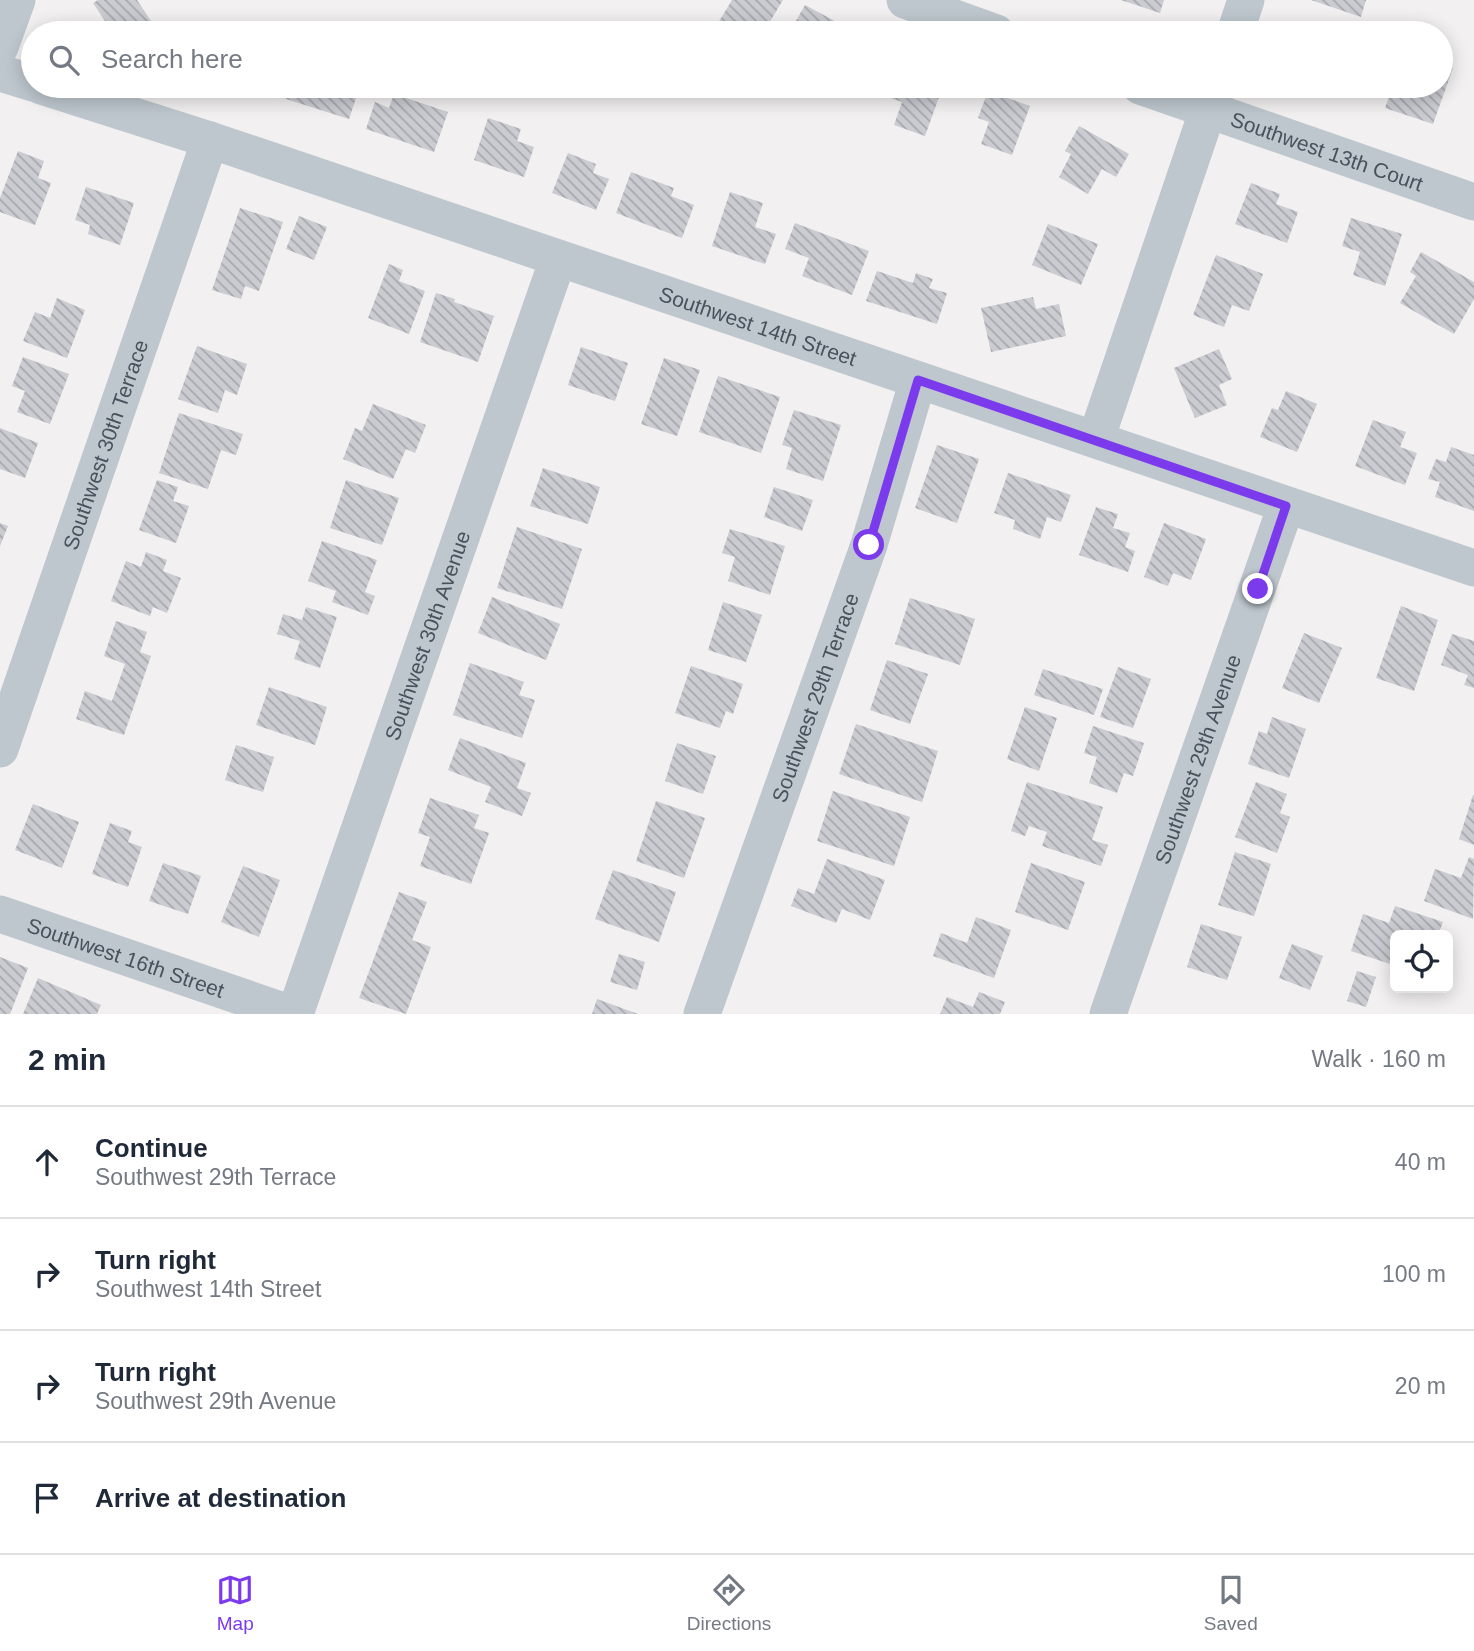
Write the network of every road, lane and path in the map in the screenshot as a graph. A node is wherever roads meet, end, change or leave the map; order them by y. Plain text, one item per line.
1 (16, 0) edge
2 (905, 0) edge
3 (1246, 0) edge
4 (963, 21) edge
5 (1239, 21) edge
6 (0, 47) edge
7 (0, 73) edge
8 (21, 79) edge
9 (79, 98) edge
10 (1212, 98) edge
11 (210, 140) junction
12 (1474, 202) edge
13 (558, 259) junction
14 (918, 380) junction
15 (1096, 439) junction
16 (1286, 506) junction
17 (1474, 568) edge
18 (0, 749) edge
19 (0, 914) edge
20 (294, 1014) edge
21 (702, 1014) edge
22 (1108, 1014) edge

1 - 6 street
2 - 4 street
3 - 5 street
7 - 8 street
9 - 11 street, Southwest 14th Street
10 - 12 street, Southwest 13th Court
10 - 15 street
11 - 13 street, Southwest 14th Street
11 - 18 street, Southwest 30th Terrace
13 - 14 street, Southwest 14th Street
13 - 20 street, Southwest 30th Avenue
14 - 15 street, Southwest 14th Street
14 - 21 street, Southwest 29th Terrace
15 - 16 street, Southwest 14th Street
16 - 17 street, Southwest 14th Street
16 - 22 street, Southwest 29th Avenue
19 - 20 street, Southwest 16th Street

